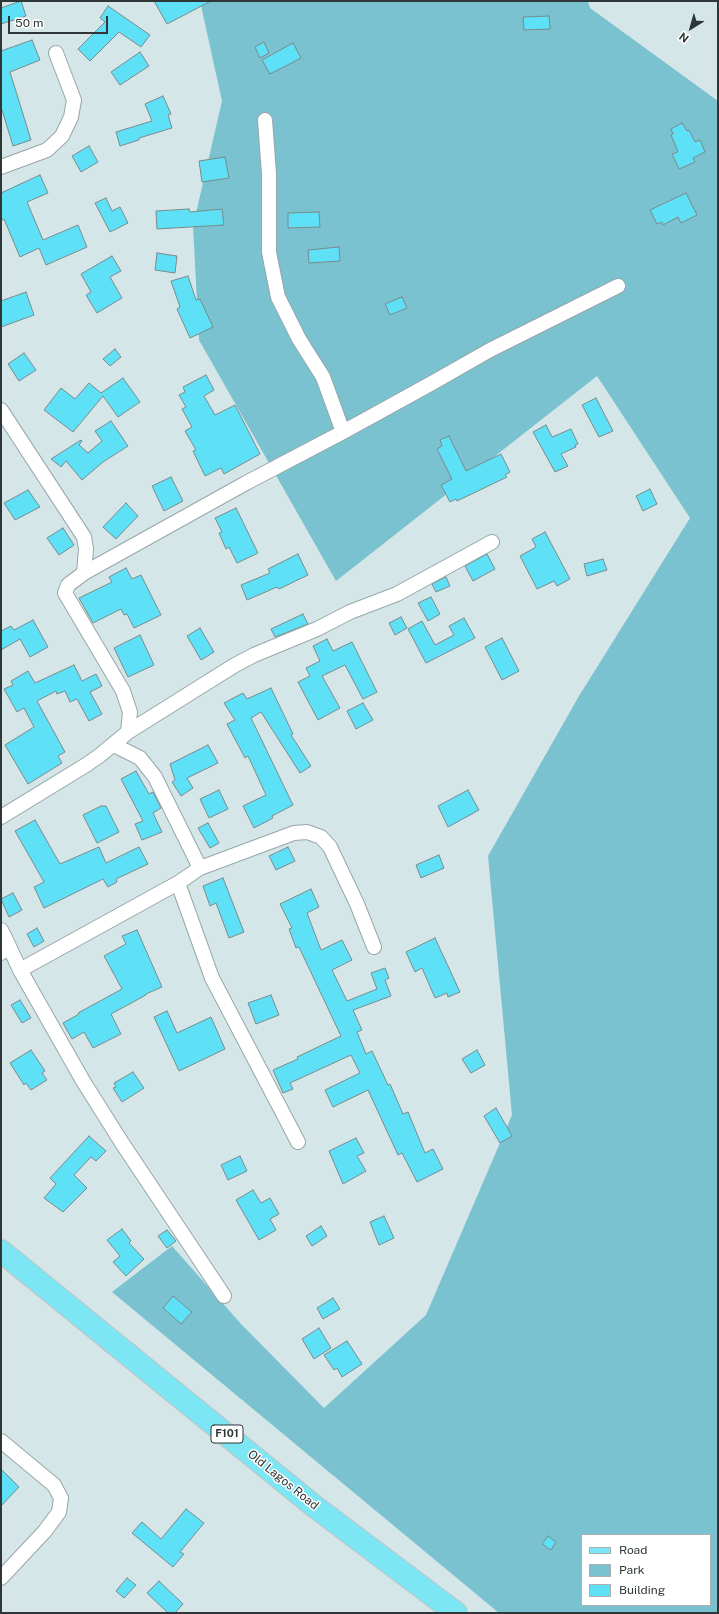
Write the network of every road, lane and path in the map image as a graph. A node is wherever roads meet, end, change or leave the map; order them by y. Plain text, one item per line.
1 (56, 53) dead end
2 (265, 120) dead end
3 (1, 167) edge
4 (618, 286) dead end
5 (1, 410) edge
6 (343, 432) junction
7 (492, 542) dead end
8 (84, 573) junction
9 (128, 732) junction
10 (114, 745) junction
11 (1, 817) edge
12 (200, 868) junction
13 (178, 883) junction
14 (3, 941) edge
15 (374, 947) dead end
16 (20, 970) junction
17 (298, 1142) dead end
18 (1, 1251) edge
19 (224, 1296) dead end
20 (1, 1440) edge
21 (1, 1578) edge
22 (456, 1613) edge

1 - 3 street
2 - 6 street
4 - 6 street
5 - 8 street
6 - 8 street
7 - 9 street
8 - 9 street
9 - 10 street
10 - 11 street
10 - 12 street
12 - 13 street
12 - 15 street
13 - 16 street
13 - 17 street
14 - 16 street
16 - 19 street
18 - 22 main road, Old Lagos Road / F101
20 - 21 street

